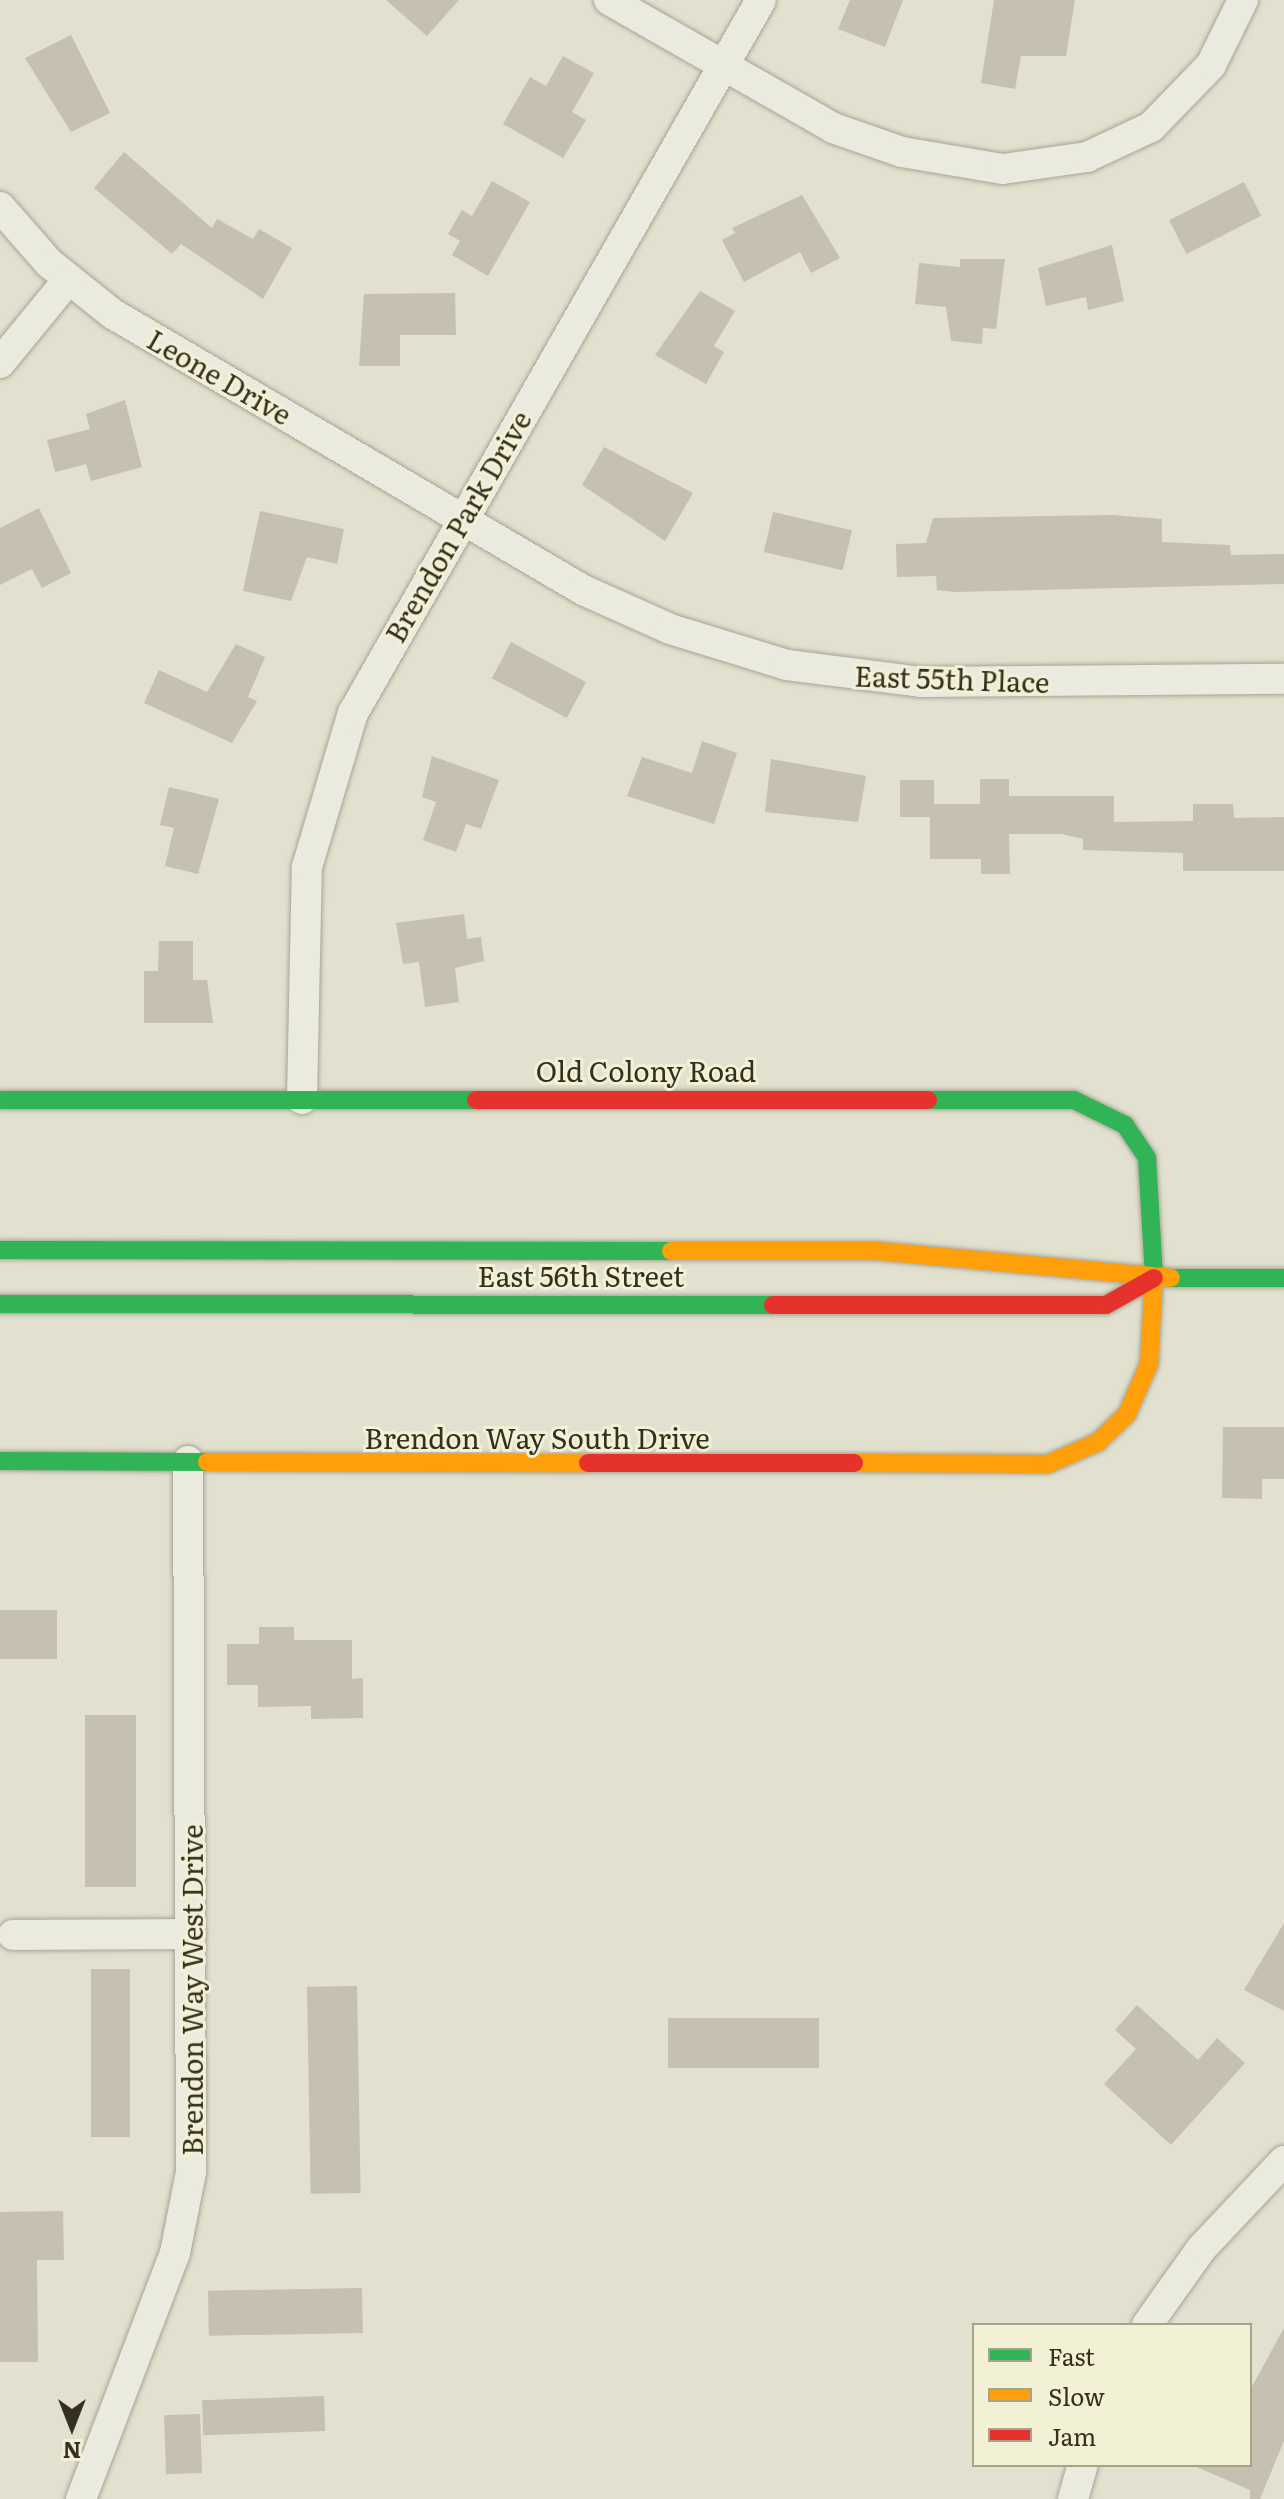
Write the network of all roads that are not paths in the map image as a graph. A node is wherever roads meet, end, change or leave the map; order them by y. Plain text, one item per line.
1 (609, 0) edge
2 (761, 0) edge
3 (1243, 0) edge
4 (724, 67) junction
5 (0, 207) edge
6 (68, 280) junction
7 (0, 363) edge
8 (462, 518) junction
9 (1284, 679) edge
10 (302, 1099) junction
11 (0, 1100) edge
12 (0, 1250) edge
13 (1154, 1278) junction
14 (1284, 1278) edge
15 (0, 1304) edge
16 (1071, 1456) joint
17 (0, 1461) edge
18 (188, 1461) junction
19 (191, 1934) junction
20 (13, 1935) dead end
21 (1284, 2161) edge
22 (1148, 2323) edge
23 (1082, 2467) edge
24 (81, 2499) edge
25 (1073, 2499) edge

1 - 4 street
2 - 4 street, Brendon Park Drive
3 - 4 street
4 - 8 street, Brendon Park Drive
5 - 6 street, Leone Drive
6 - 7 street
6 - 8 street, Leone Drive
8 - 9 street, East 55th Place
8 - 10 street, Brendon Park Drive
10 - 11 street, Old Colony Road
10 - 13 street, Old Colony Road
12 - 13 street, East 56th Street
13 - 14 street, East 56th Street
13 - 15 street, East 56th Street
13 - 16 street, Old Colony Road
16 - 18 street, Brendon Way South Drive
17 - 18 street, Brendon Way South Drive
18 - 19 street, Brendon Way West Drive
19 - 20 street
19 - 24 street, Brendon Way West Drive
21 - 22 street
23 - 25 street

